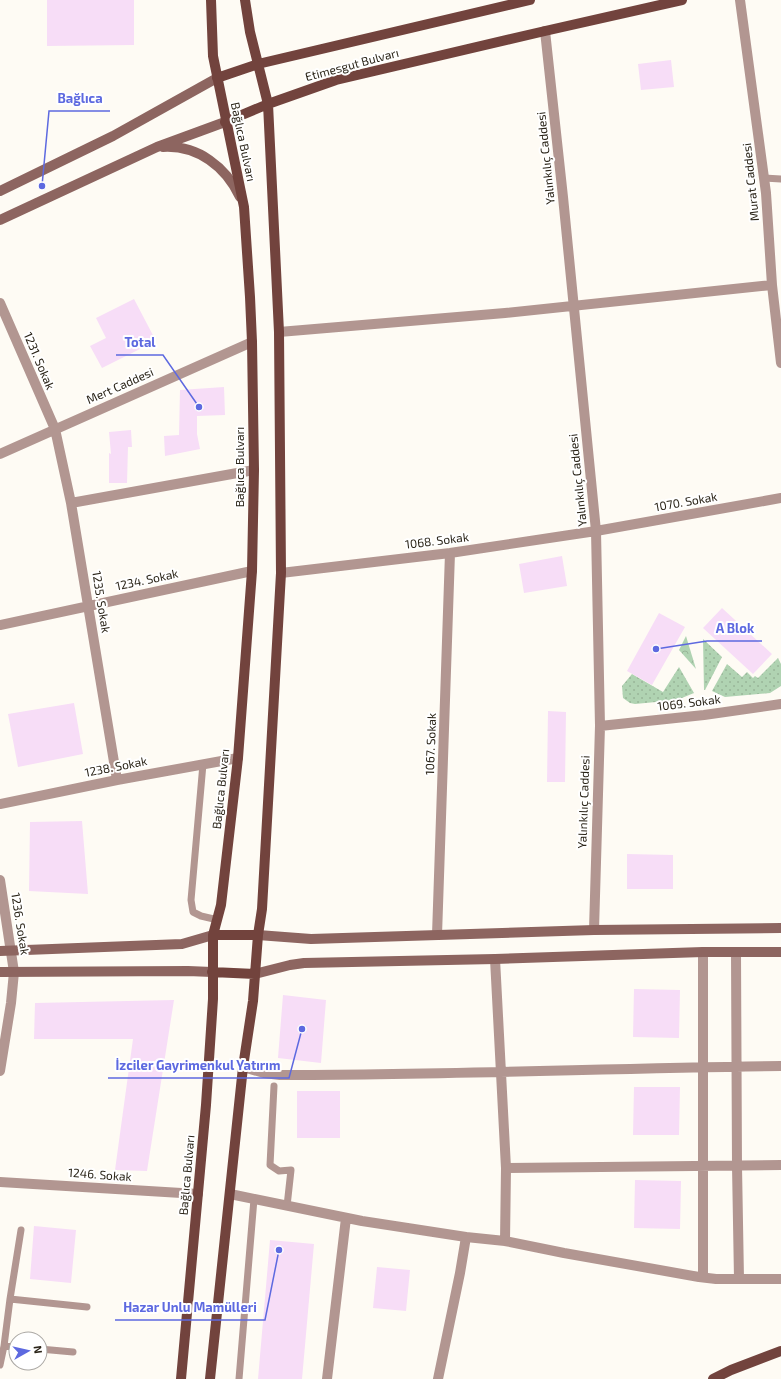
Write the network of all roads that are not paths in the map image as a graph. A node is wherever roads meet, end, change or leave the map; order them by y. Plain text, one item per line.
1 (211, 0) edge
2 (245, 0) edge
3 (530, 0) edge
4 (682, 0) edge
5 (740, 0) edge
6 (545, 31) junction
7 (258, 64) junction
8 (217, 78) junction
9 (268, 104) junction
10 (225, 122) junction
11 (157, 147) junction
12 (764, 178) junction
13 (781, 179) edge
14 (0, 191) edge
15 (244, 208) junction
16 (0, 220) edge
17 (772, 285) junction
18 (0, 304) edge
19 (574, 306) junction
20 (279, 332) junction
21 (252, 342) junction
22 (781, 363) edge
23 (55, 429) junction
24 (0, 454) edge
25 (254, 470) junction
26 (781, 498) edge
27 (72, 503) junction
28 (596, 531) junction
29 (450, 553) junction
30 (252, 571) junction
31 (281, 573) junction
32 (88, 605) junction
33 (0, 625) edge
34 (781, 704) edge
35 (600, 726) junction
36 (238, 758) junction
37 (203, 764) junction
38 (117, 780) junction
39 (0, 804) edge
40 (0, 880) edge
41 (218, 920) junction
42 (781, 928) edge
43 (594, 930) junction
44 (213, 935) junction
45 (258, 935) junction
46 (437, 935) junction
47 (0, 951) edge
48 (11, 951) junction
49 (703, 952) junction
50 (736, 952) junction
51 (781, 952) edge
52 (495, 959) junction
53 (0, 972) edge
54 (14, 972) junction
55 (212, 972) junction
56 (255, 974) junction
57 (781, 1066) edge
58 (243, 1067) junction
59 (704, 1067) junction
60 (737, 1067) junction
61 (0, 1071) edge
62 (501, 1071) junction
63 (274, 1086) dead end
64 (781, 1165) edge
65 (704, 1166) junction
66 (737, 1166) junction
67 (506, 1168) junction
68 (0, 1182) edge
69 (198, 1194) junction
70 (230, 1194) junction
71 (254, 1199) junction
72 (287, 1206) junction
73 (346, 1218) junction
74 (21, 1230) dead end
75 (466, 1237) junction
76 (505, 1241) junction
77 (704, 1278) junction
78 (739, 1279) junction
79 (781, 1279) edge
80 (10, 1299) junction
81 (87, 1307) dead end
82 (4, 1346) junction
83 (8, 1346) edge
84 (48, 1350) edge
85 (781, 1351) edge
86 (73, 1352) dead end
87 (0, 1365) edge
88 (181, 1379) edge
89 (210, 1379) edge
90 (239, 1379) edge
91 (327, 1379) edge
92 (438, 1379) edge
93 (713, 1379) edge

1 - 8 main road, Bağlıca Bulvarı
2 - 7 main road, Bağlıca Bulvarı
3 - 7 main road, Etimesgut Bulvarı
4 - 6 main road, Etimesgut Bulvarı
5 - 12 street, Murat Caddesi
6 - 9 main road, Etimesgut Bulvarı
6 - 19 street, Yalınkılıç Caddesi
7 - 8 main road, Etimesgut Bulvarı
7 - 9 main road, Bağlıca Bulvarı
8 - 10 main road, Bağlıca Bulvarı
8 - 14 main road, Etimesgut Bulvarı
9 - 10 main road, Etimesgut Bulvarı
9 - 20 main road, Bağlıca Bulvarı
10 - 11 main road, Etimesgut Bulvarı
10 - 15 main road, Bağlıca Bulvarı
11 - 15 main road
11 - 16 main road, Etimesgut Bulvarı
12 - 13 lane
12 - 17 street, Murat Caddesi
15 - 21 main road, Bağlıca Bulvarı
17 - 19 street
17 - 22 street, Murat Caddesi
18 - 23 street, 1231. Sokak
19 - 20 street
19 - 28 street, Yalınkılıç Caddesi
20 - 31 main road, Bağlıca Bulvarı
21 - 23 street, Mert Caddesi
21 - 25 main road, Bağlıca Bulvarı
23 - 24 street, Mert Caddesi
23 - 27 street, 1235. Sokak
25 - 27 street
25 - 30 main road, Bağlıca Bulvarı
26 - 28 street, 1070. Sokak
27 - 32 street, 1235. Sokak
28 - 29 street, 1068. Sokak
28 - 35 street, Yalınkılıç Caddesi
29 - 31 street, 1068. Sokak
29 - 46 street, 1067. Sokak
30 - 32 street, 1234. Sokak
30 - 36 main road, Bağlıca Bulvarı
31 - 45 main road, Bağlıca Bulvarı
32 - 33 street, 1234. Sokak
32 - 38 street, 1235. Sokak
34 - 35 street, 1069. Sokak
35 - 43 street, Yalınkılıç Caddesi
36 - 37 street, 1238. Sokak
36 - 41 main road, Bağlıca Bulvarı
37 - 38 street, 1238. Sokak
37 - 41 lane
38 - 39 street, 1238. Sokak
40 - 48 street, 1236. Sokak
41 - 44 main road, Bağlıca Bulvarı
42 - 43 main road
43 - 46 main road
44 - 45 main road
44 - 48 main road
44 - 55 main road, Bağlıca Bulvarı
45 - 46 main road
45 - 56 main road, Bağlıca Bulvarı
47 - 48 main road
48 - 54 street, 1236. Sokak
49 - 50 main road
49 - 52 main road
49 - 59 street
50 - 51 main road
50 - 60 street
52 - 56 main road
52 - 62 street
53 - 54 main road
54 - 55 main road
54 - 61 street, 1236. Sokak
55 - 56 main road
55 - 69 main road, Bağlıca Bulvarı
56 - 58 main road
57 - 60 street
58 - 62 street
58 - 70 main road
59 - 60 street
59 - 62 street
59 - 65 street
60 - 66 street
62 - 67 street
63 - 72 lane
64 - 66 street
65 - 66 street
65 - 67 street
65 - 77 street
66 - 78 street
67 - 76 street
68 - 69 street, 1246. Sokak
69 - 88 main road, Bağlıca Bulvarı
70 - 71 street
70 - 89 main road
71 - 72 street
71 - 90 lane
72 - 73 street
73 - 75 street
73 - 91 street
74 - 80 lane
75 - 76 street
75 - 92 street
76 - 77 street
77 - 78 street
78 - 79 street
80 - 81 lane
80 - 82 lane
82 - 83 lane
82 - 87 lane
84 - 86 lane
85 - 93 main road

